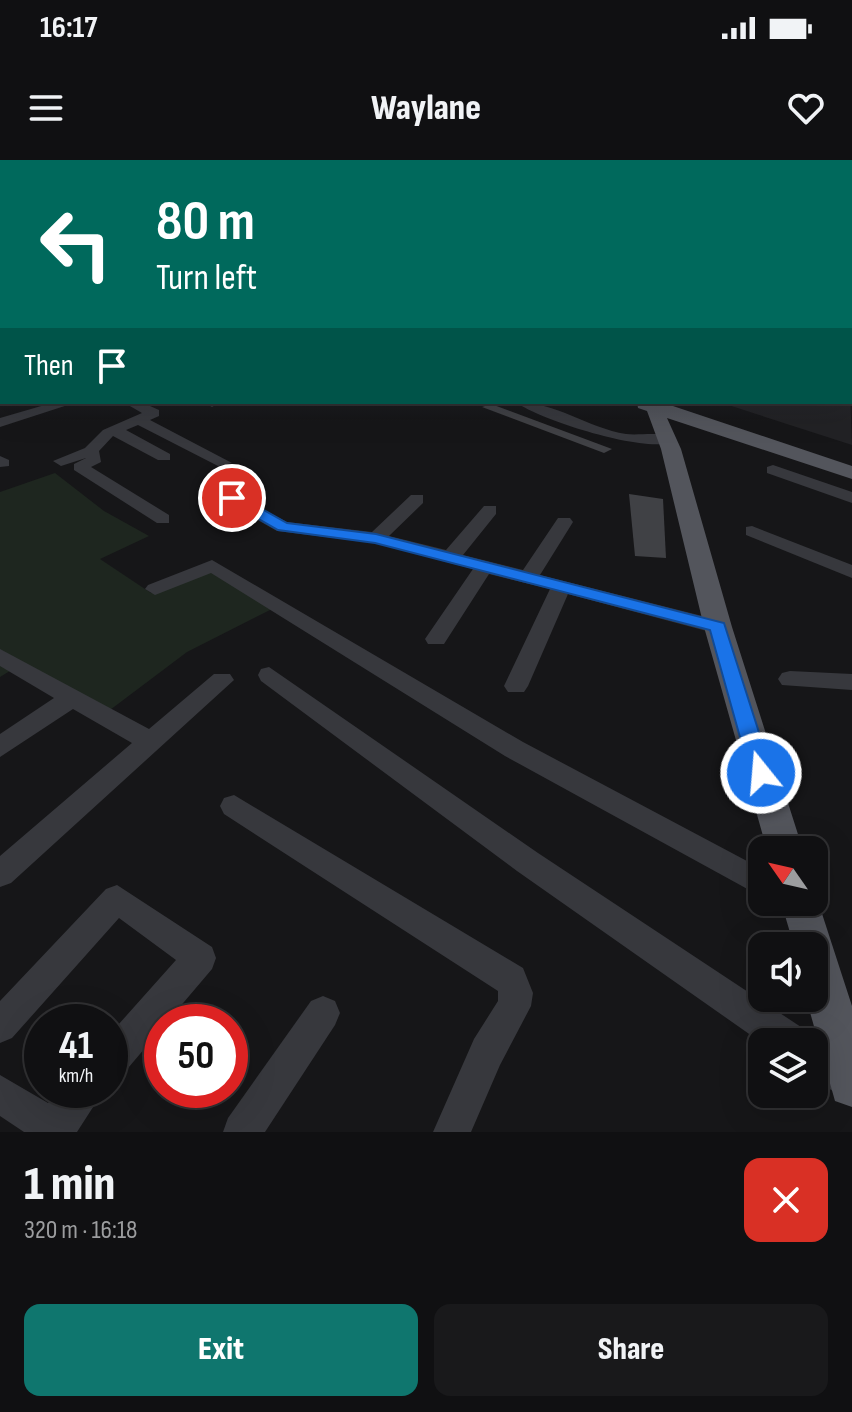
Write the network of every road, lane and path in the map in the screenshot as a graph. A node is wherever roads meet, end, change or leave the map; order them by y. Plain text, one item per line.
1 (63, 404) edge
2 (135, 404) edge
3 (528, 404) edge
4 (650, 404) edge
5 (653, 404) edge
6 (138, 420) junction
7 (0, 423) edge
8 (115, 430) junction
9 (668, 440) junction
10 (90, 451) junction
11 (164, 457) dead end
12 (61, 461) dead end
13 (224, 463) dead end
14 (773, 470) dead end
15 (852, 473) edge
16 (232, 498) dead end
17 (852, 498) edge
18 (417, 499) dead end
19 (490, 510) dead end
20 (163, 519) dead end
21 (564, 522) dead end
22 (752, 531) dead end
23 (376, 538) junction
24 (450, 558) junction
25 (484, 567) junction
26 (852, 572) edge
27 (528, 578) junction
28 (561, 587) junction
29 (155, 589) dead end
30 (718, 627) junction
31 (436, 639) dead end
32 (0, 656) edge
33 (269, 675) dead end
34 (790, 679) dead end
35 (222, 680) dead end
36 (852, 682) edge
37 (516, 686) dead end
38 (71, 698) junction
39 (152, 743) junction
40 (0, 747) edge
41 (234, 806) dead end
42 (781, 836) edge
43 (0, 874) edge
44 (748, 876) edge
45 (828, 997) edge
46 (323, 1013) dead end
47 (0, 1026) edge
48 (770, 1028) edge
49 (128, 1040) edge
50 (828, 1067) edge
51 (852, 1083) edge
52 (0, 1094) edge
53 (72, 1108) edge
54 (55, 1130) edge
55 (242, 1132) edge
56 (452, 1132) edge

1 - 7 street
2 - 6 street
3 - 9 street
4 - 9 main road
5 - 15 main road
6 - 8 street
6 - 13 street
8 - 10 street
8 - 11 street
9 - 30 main road
10 - 12 street
10 - 20 street
14 - 17 street
16 - 23 street
18 - 23 street
19 - 24 street
21 - 27 street
22 - 26 street
23 - 24 street
24 - 25 street
25 - 27 street
25 - 31 street
27 - 28 street
28 - 30 street
28 - 37 street
29 - 44 street
30 - 42 main road
32 - 38 street
33 - 48 street
34 - 36 street
35 - 39 street
38 - 39 street
38 - 40 street
39 - 43 street
41 - 56 street
45 - 51 main road
46 - 55 street
47 - 49 street
50 - 51 street
52 - 54 street
53 - 54 street

